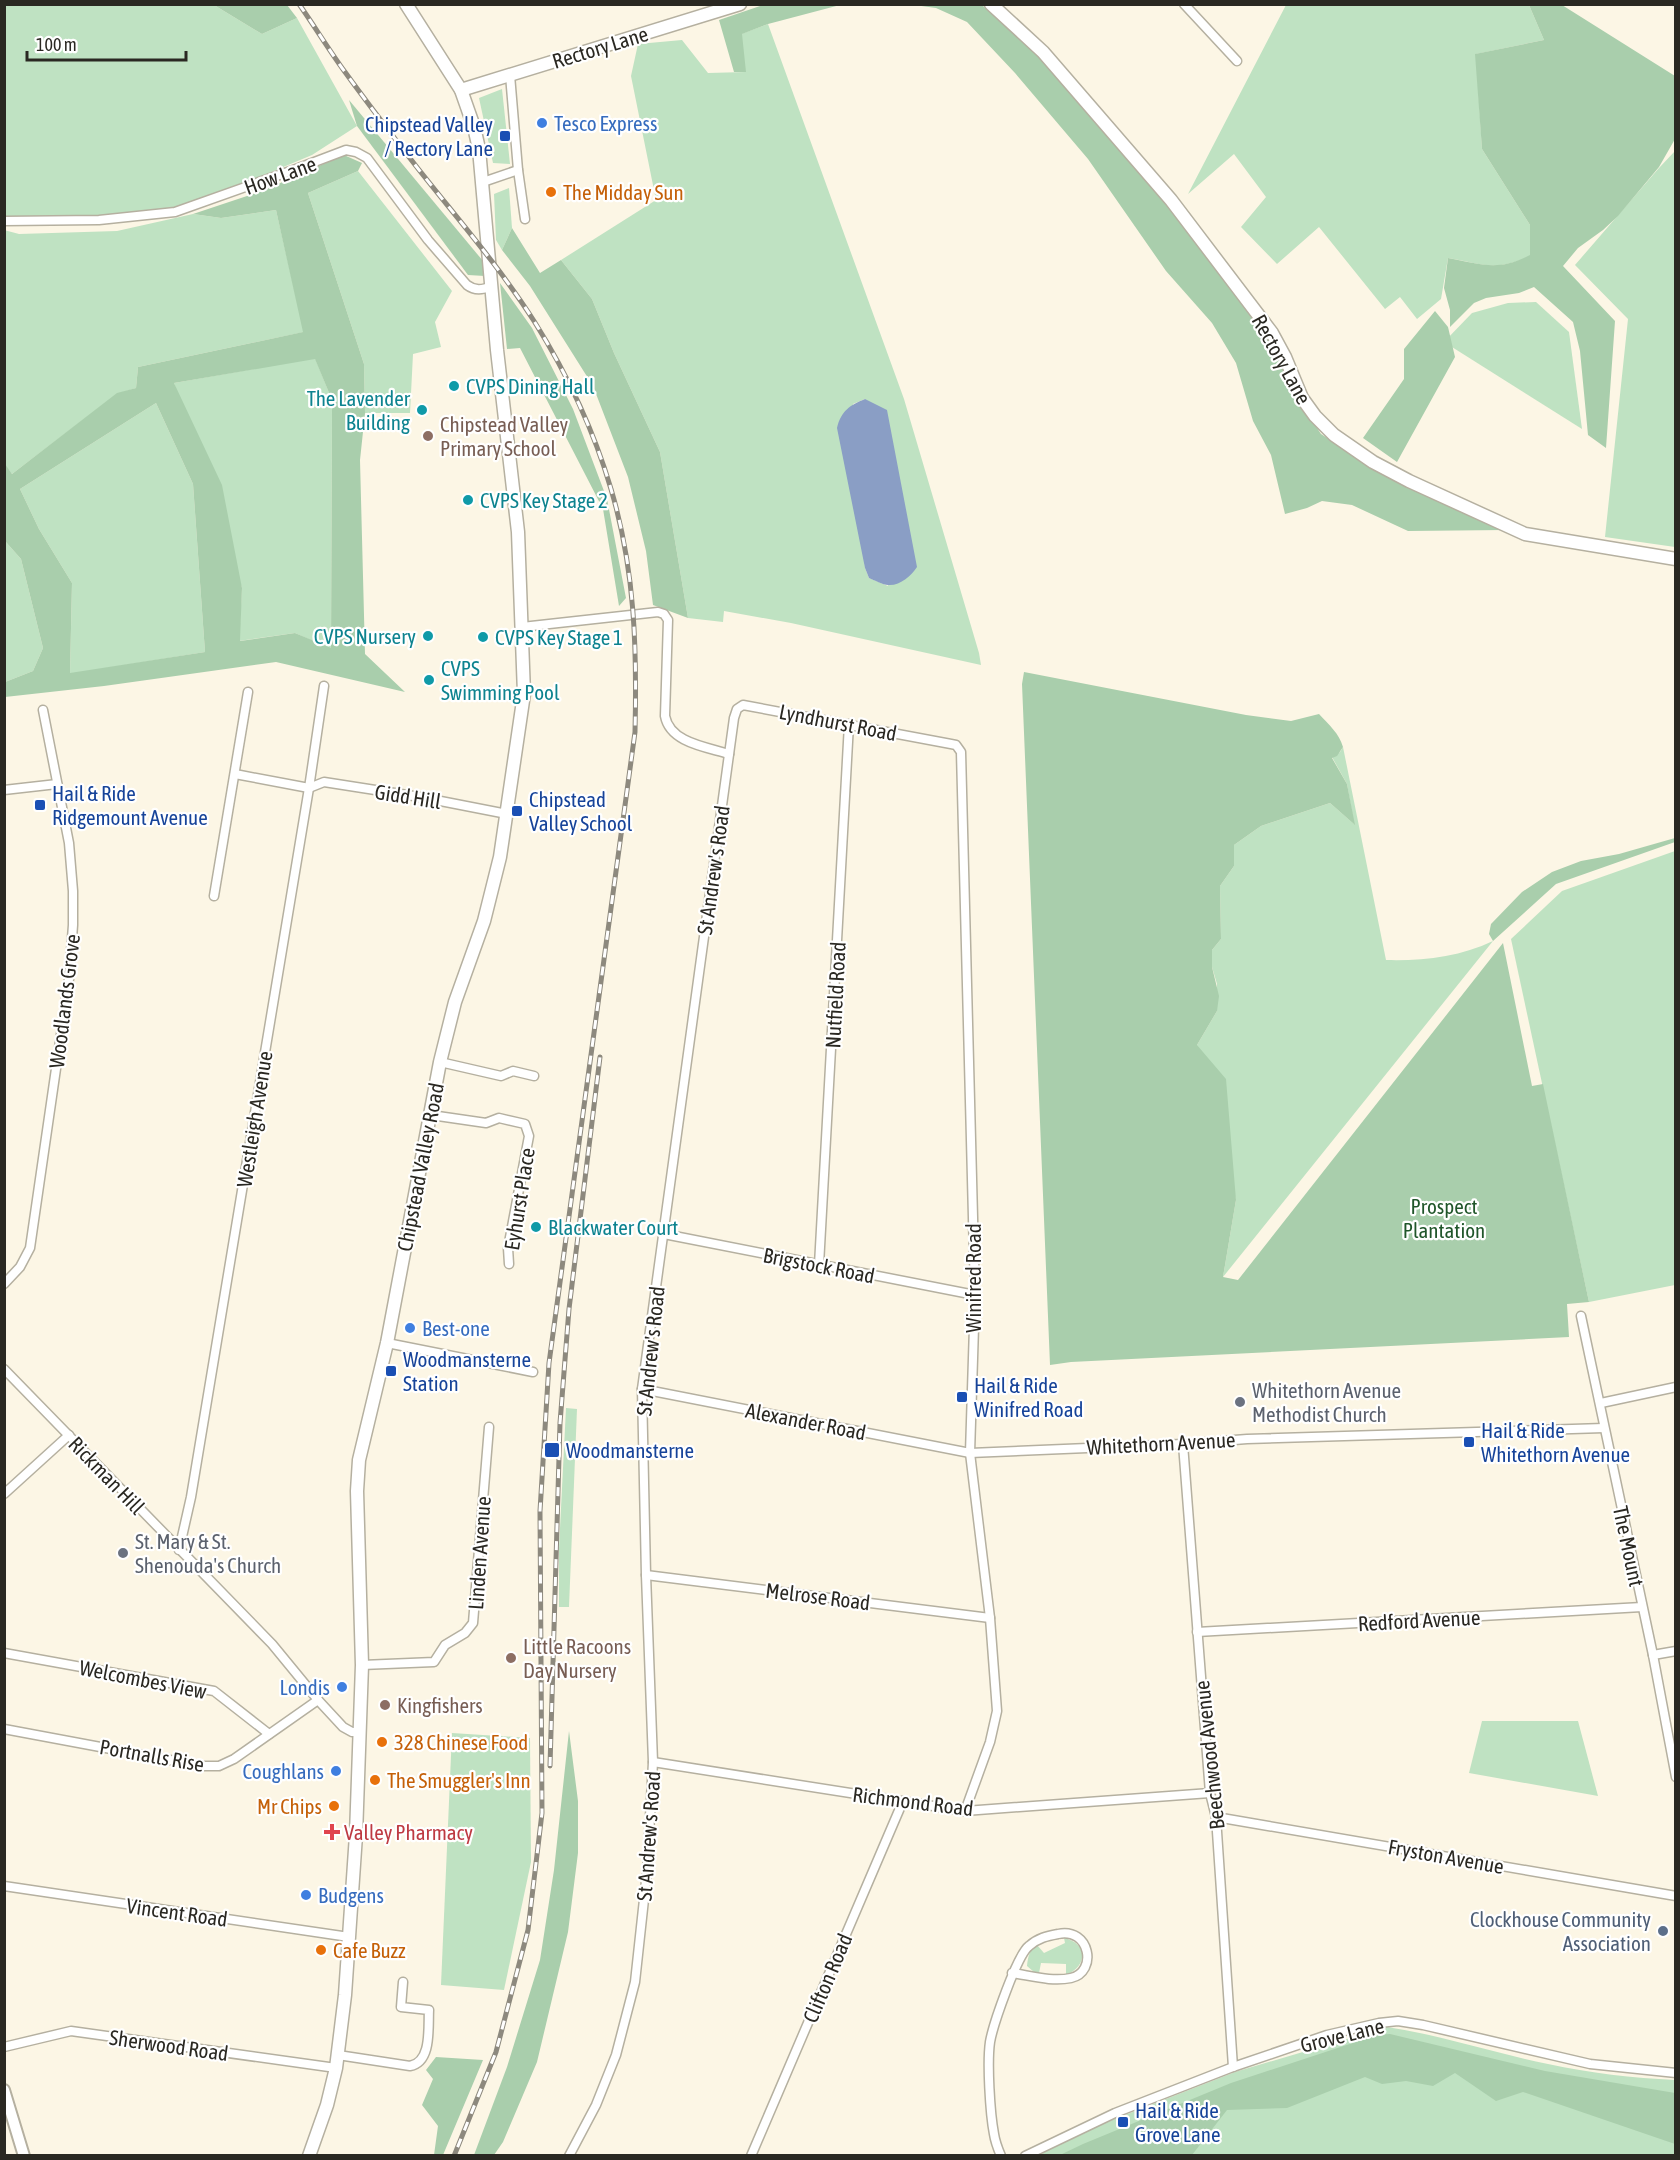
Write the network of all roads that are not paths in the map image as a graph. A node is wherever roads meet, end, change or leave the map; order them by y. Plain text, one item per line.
1 (406, 4) edge
2 (740, 4) edge
3 (991, 4) edge
4 (1184, 4) edge
5 (1238, 61) dead end
6 (510, 75) junction
7 (461, 90) junction
8 (519, 170) junction
9 (483, 182) junction
10 (525, 219) dead end
11 (4, 221) edge
12 (492, 286) junction
13 (1676, 559) edge
14 (522, 627) junction
15 (324, 686) dead end
16 (248, 692) dead end
17 (43, 710) dead end
18 (734, 718) joint
19 (849, 724) junction
20 (951, 744) joint
21 (729, 754) junction
22 (235, 774) junction
23 (57, 784) junction
24 (309, 788) junction
25 (4, 790) edge
26 (507, 814) junction
27 (214, 896) dead end
28 (440, 1062) junction
29 (534, 1076) dead end
30 (431, 1115) junction
31 (664, 1234) junction
32 (509, 1264) dead end
33 (819, 1265) junction
34 (4, 1284) edge
35 (975, 1295) junction
36 (1581, 1316) dead end
37 (387, 1343) junction
38 (4, 1369) edge
39 (533, 1372) dead end
40 (1676, 1387) edge
41 (642, 1389) junction
42 (1601, 1403) junction
43 (489, 1427) dead end
44 (1604, 1428) junction
45 (69, 1436) junction
46 (1183, 1444) junction
47 (970, 1453) junction
48 (4, 1494) edge
49 (179, 1550) junction
50 (646, 1575) junction
51 (1642, 1608) junction
52 (990, 1618) junction
53 (1197, 1632) junction
54 (1676, 1651) edge
55 (4, 1653) edge
56 (1653, 1655) junction
57 (362, 1665) junction
58 (318, 1700) junction
59 (4, 1729) edge
60 (360, 1732) junction
61 (269, 1734) junction
62 (653, 1762) junction
63 (1676, 1777) edge
64 (1210, 1793) junction
65 (903, 1802) junction
66 (965, 1811) junction
67 (1216, 1817) junction
68 (4, 1887) edge
69 (1676, 1896) edge
70 (349, 1937) junction
71 (1012, 1973) junction
72 (403, 1982) dead end
73 (4, 2047) edge
74 (338, 2055) junction
75 (1233, 2067) junction
76 (336, 2068) junction
77 (1676, 2073) edge
78 (4, 2090) edge
79 (24, 2156) edge
80 (309, 2156) edge
81 (569, 2156) edge
82 (751, 2156) edge
83 (1001, 2156) edge
84 (1025, 2156) edge

1 - 7 main road, Chipstead Valley Road
2 - 6 main road, Rectory Lane
3 - 13 main road, Rectory Lane
4 - 5 street
6 - 7 main road, Rectory Lane
6 - 8 street
7 - 9 main road, Chipstead Valley Road
8 - 9 street
8 - 10 street
9 - 12 main road, Chipstead Valley Road
11 - 12 street, How Lane
12 - 14 main road, Chipstead Valley Road
14 - 21 street
14 - 26 main road, Chipstead Valley Road
15 - 24 street, Westleigh Avenue
16 - 22 street
17 - 23 street, Woodlands Grove
18 - 19 street, Lyndhurst Road
18 - 21 street, St Andrew's Road
19 - 20 street, Lyndhurst Road
19 - 33 street, Nutfield Road
20 - 35 street, Winifred Road
21 - 31 street, St Andrew's Road
22 - 24 street, Gidd Hill
22 - 27 street
23 - 25 street
23 - 34 street, Woodlands Grove
24 - 26 street, Gidd Hill
24 - 49 street, Westleigh Avenue
26 - 28 main road, Chipstead Valley Road
28 - 29 street
28 - 30 main road, Chipstead Valley Road
30 - 32 street, Eyhurst Place
30 - 37 main road, Chipstead Valley Road
31 - 33 street, Brigstock Road
31 - 41 street, St Andrew's Road
33 - 35 street, Brigstock Road
35 - 47 street, Winifred Road
36 - 42 street, The Mount
37 - 39 street
37 - 57 main road, Chipstead Valley Road
38 - 45 street, Rickman Hill
40 - 42 street
41 - 47 street, Alexander Road
41 - 50 street, St Andrew's Road
42 - 44 street, The Mount
43 - 57 street, Linden Avenue
44 - 46 street, Whitethorn Avenue
44 - 51 street, The Mount
45 - 48 street
45 - 49 street, Rickman Hill
46 - 47 street, Whitethorn Avenue
46 - 53 street, Beechwood Avenue
47 - 52 street, Winifred Road
49 - 58 street, Rickman Hill
50 - 52 street, Melrose Road
50 - 62 street, St Andrew's Road
51 - 53 street, Redford Avenue
51 - 56 street, The Mount
52 - 66 street, Winifred Road
53 - 64 street, Beechwood Avenue
54 - 56 street
55 - 61 street, Welcombes View
56 - 63 street, The Mount
57 - 60 main road, Chipstead Valley Road
58 - 60 street, Rickman Hill
58 - 61 street, Portnalls Rise
59 - 61 street, Portnalls Rise
60 - 70 main road, Chipstead Valley Road
62 - 65 street, Richmond Road
62 - 81 street, St Andrew's Road
64 - 66 street, Richmond Road
64 - 67 street, Beechwood Avenue
65 - 66 street, Richmond Road
65 - 82 street, Clifton Road
67 - 69 street, Fryston Avenue
67 - 75 street, Beechwood Avenue
68 - 70 street, Vincent Road
70 - 74 main road, Chipstead Valley Road
71 - 71 street
71 - 83 street
72 - 74 street
73 - 76 street, Sherwood Road
74 - 76 main road, Chipstead Valley Road
75 - 77 street, Grove Lane
75 - 84 street, Grove Lane
76 - 80 main road, Chipstead Valley Road
78 - 79 street

